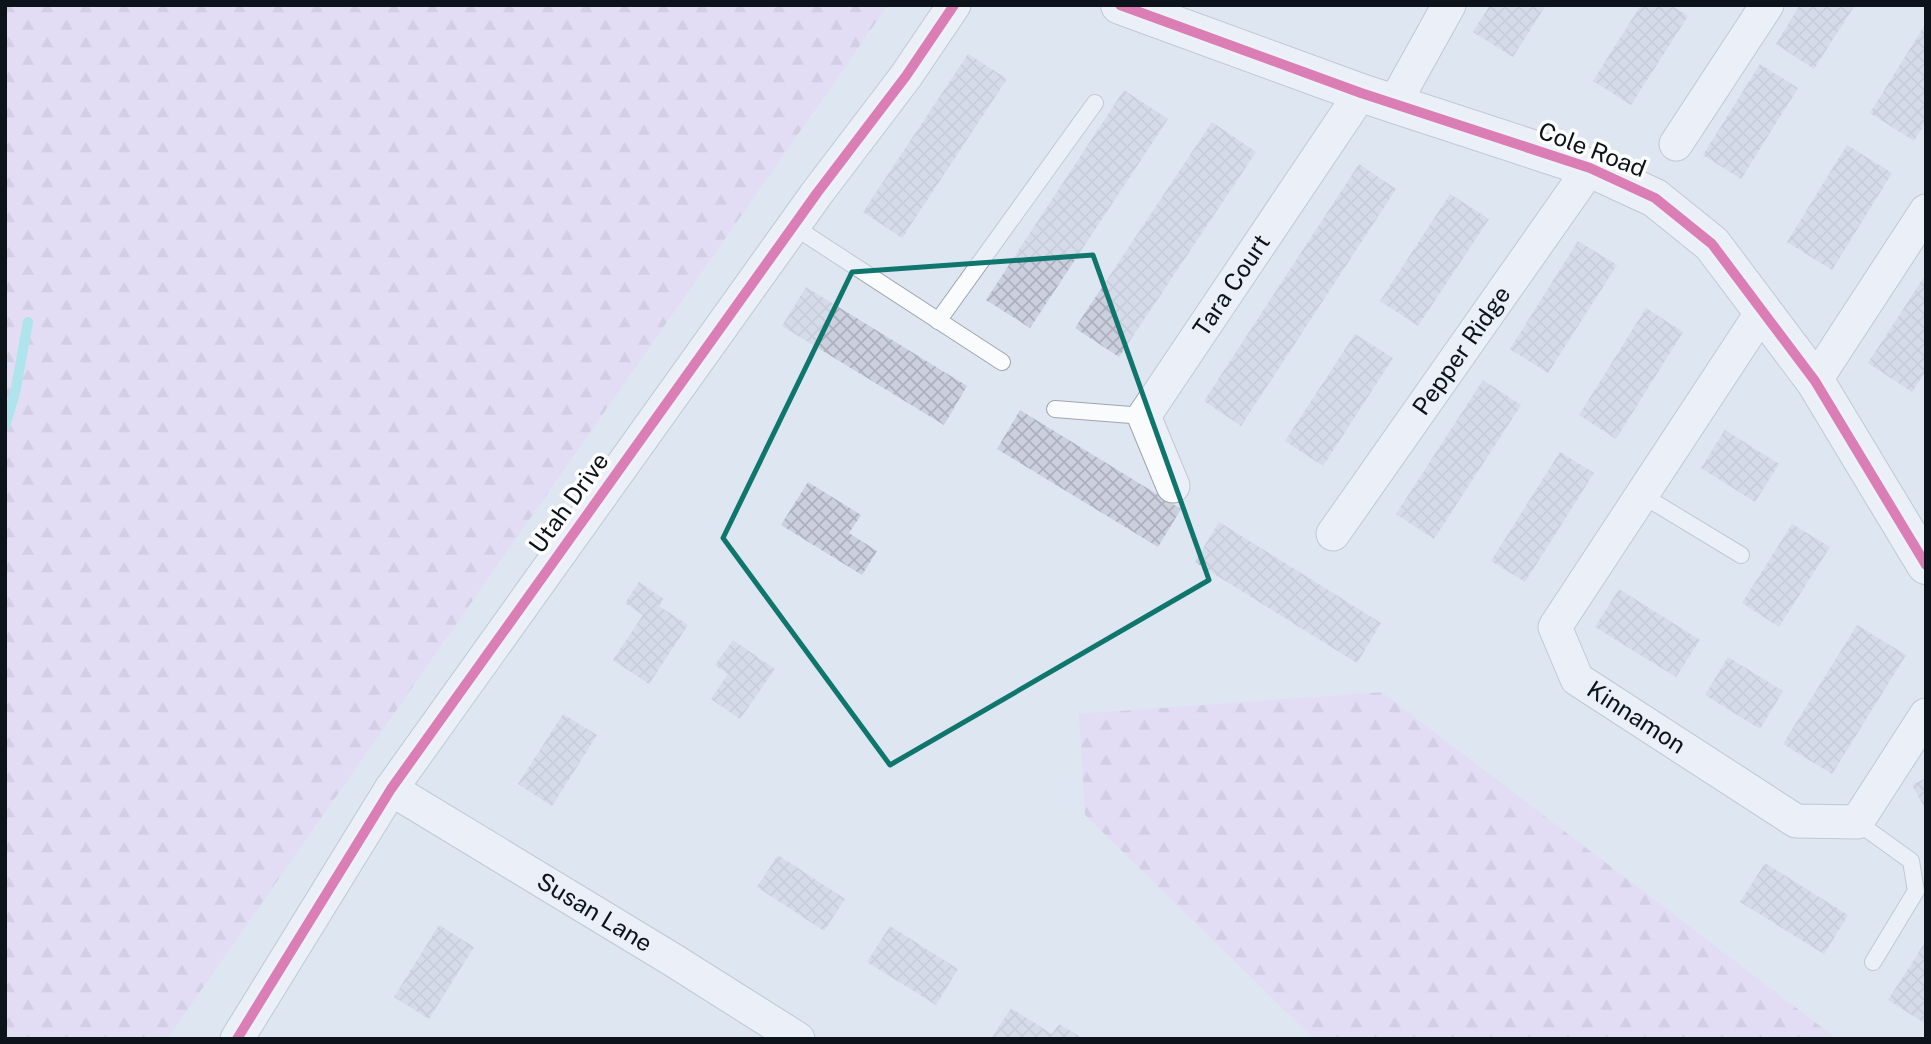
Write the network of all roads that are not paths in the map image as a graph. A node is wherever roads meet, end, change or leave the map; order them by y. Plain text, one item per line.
1 (954, 5) edge
2 (1119, 5) edge
3 (1449, 5) edge
4 (1767, 5) edge
5 (1386, 96) junction
6 (1095, 103) dead end
7 (1676, 144) dead end
8 (1590, 168) junction
9 (1926, 211) edge
10 (793, 226) junction
11 (1762, 312) junction
12 (938, 320) junction
13 (1002, 362) dead end
14 (1815, 381) junction
15 (1055, 409) dead end
16 (1144, 416) junction
17 (1173, 485) dead end
18 (1642, 495) junction
19 (1333, 534) dead end
20 (1741, 555) dead end
21 (1926, 565) edge
22 (1926, 715) edge
23 (391, 789) junction
24 (1857, 822) junction
25 (1873, 962) dead end
26 (237, 1039) edge
27 (798, 1039) edge

1 - 10 street, Utah Drive
2 - 5 street, Cole Road
3 - 5 street
4 - 7 street
5 - 8 street, Cole Road
5 - 16 street, Tara Court
6 - 12 lane
8 - 11 street, Cole Road
8 - 19 street, Pepper Ridge
9 - 14 street
10 - 12 lane
10 - 23 street, Utah Drive
11 - 14 street, Cole Road
11 - 18 street, Kinnamon
12 - 13 lane
14 - 21 street, Cole Road
15 - 16 lane
16 - 17 street
18 - 20 lane
18 - 24 street, Kinnamon
22 - 24 street
23 - 26 street, Utah Drive
23 - 27 street, Susan Lane
24 - 25 lane

